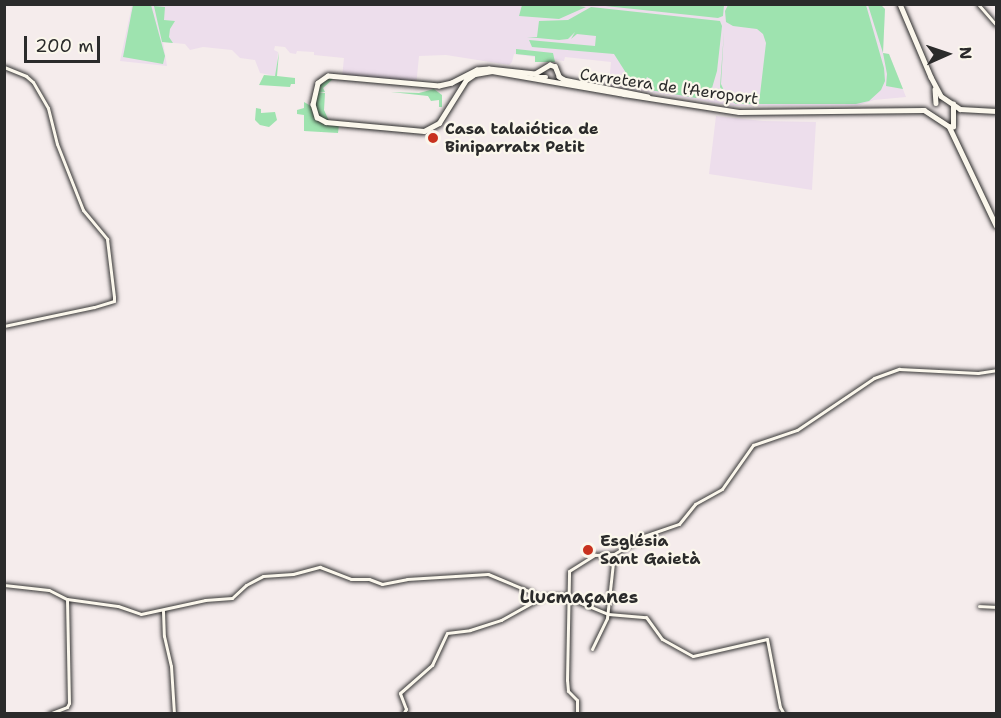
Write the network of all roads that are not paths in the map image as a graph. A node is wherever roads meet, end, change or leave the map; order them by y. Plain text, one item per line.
1 (900, 4) edge
2 (978, 4) edge
3 (996, 25) edge
4 (4, 67) edge
5 (544, 68) junction
6 (557, 71) junction
7 (522, 76) junction
8 (548, 77) junction
9 (931, 77) junction
10 (587, 87) junction
11 (648, 97) junction
12 (947, 100) junction
13 (936, 104) junction
14 (953, 104) junction
15 (924, 110) junction
16 (969, 110) junction
17 (996, 111) edge
18 (935, 115) junction
19 (953, 116) junction
20 (943, 121) junction
21 (973, 178) junction
22 (996, 225) edge
23 (4, 326) edge
24 (996, 370) edge
25 (614, 554) junction
26 (4, 585) edge
27 (567, 596) junction
28 (67, 599) junction
29 (537, 600) junction
30 (979, 606) dead end
31 (996, 607) edge
32 (164, 610) junction
33 (608, 614) junction
34 (592, 649) dead end
35 (174, 713) edge
36 (49, 714) edge
37 (403, 714) edge
38 (577, 714) edge
39 (784, 714) edge

1 - 9 main road
2 - 3 street
4 - 23 street
5 - 6 main road
5 - 7 main road, Carretera de l'Aeroport
5 - 8 main road
6 - 8 main road
6 - 11 main road
7 - 8 main road
7 - 10 main road, Carretera de l'Aeroport
8 - 10 main road
9 - 12 main road
9 - 13 main road
10 - 11 main road, Carretera de l'Aeroport
11 - 15 main road, Carretera de l'Aeroport
12 - 13 main road
12 - 14 main road
13 - 15 main road, Carretera de l'Aeroport
13 - 18 main road
14 - 16 main road
14 - 19 main road
15 - 18 main road, Carretera de l'Aeroport
16 - 17 main road
16 - 19 main road
18 - 20 main road
19 - 20 main road
19 - 21 main road
20 - 21 main road
21 - 22 main road
24 - 25 street
25 - 27 street
25 - 33 street
26 - 28 street
27 - 29 street
27 - 33 street
27 - 38 street
28 - 32 street
28 - 36 street
29 - 32 street
29 - 37 street
30 - 31 street
32 - 35 street
33 - 34 street
33 - 39 street

